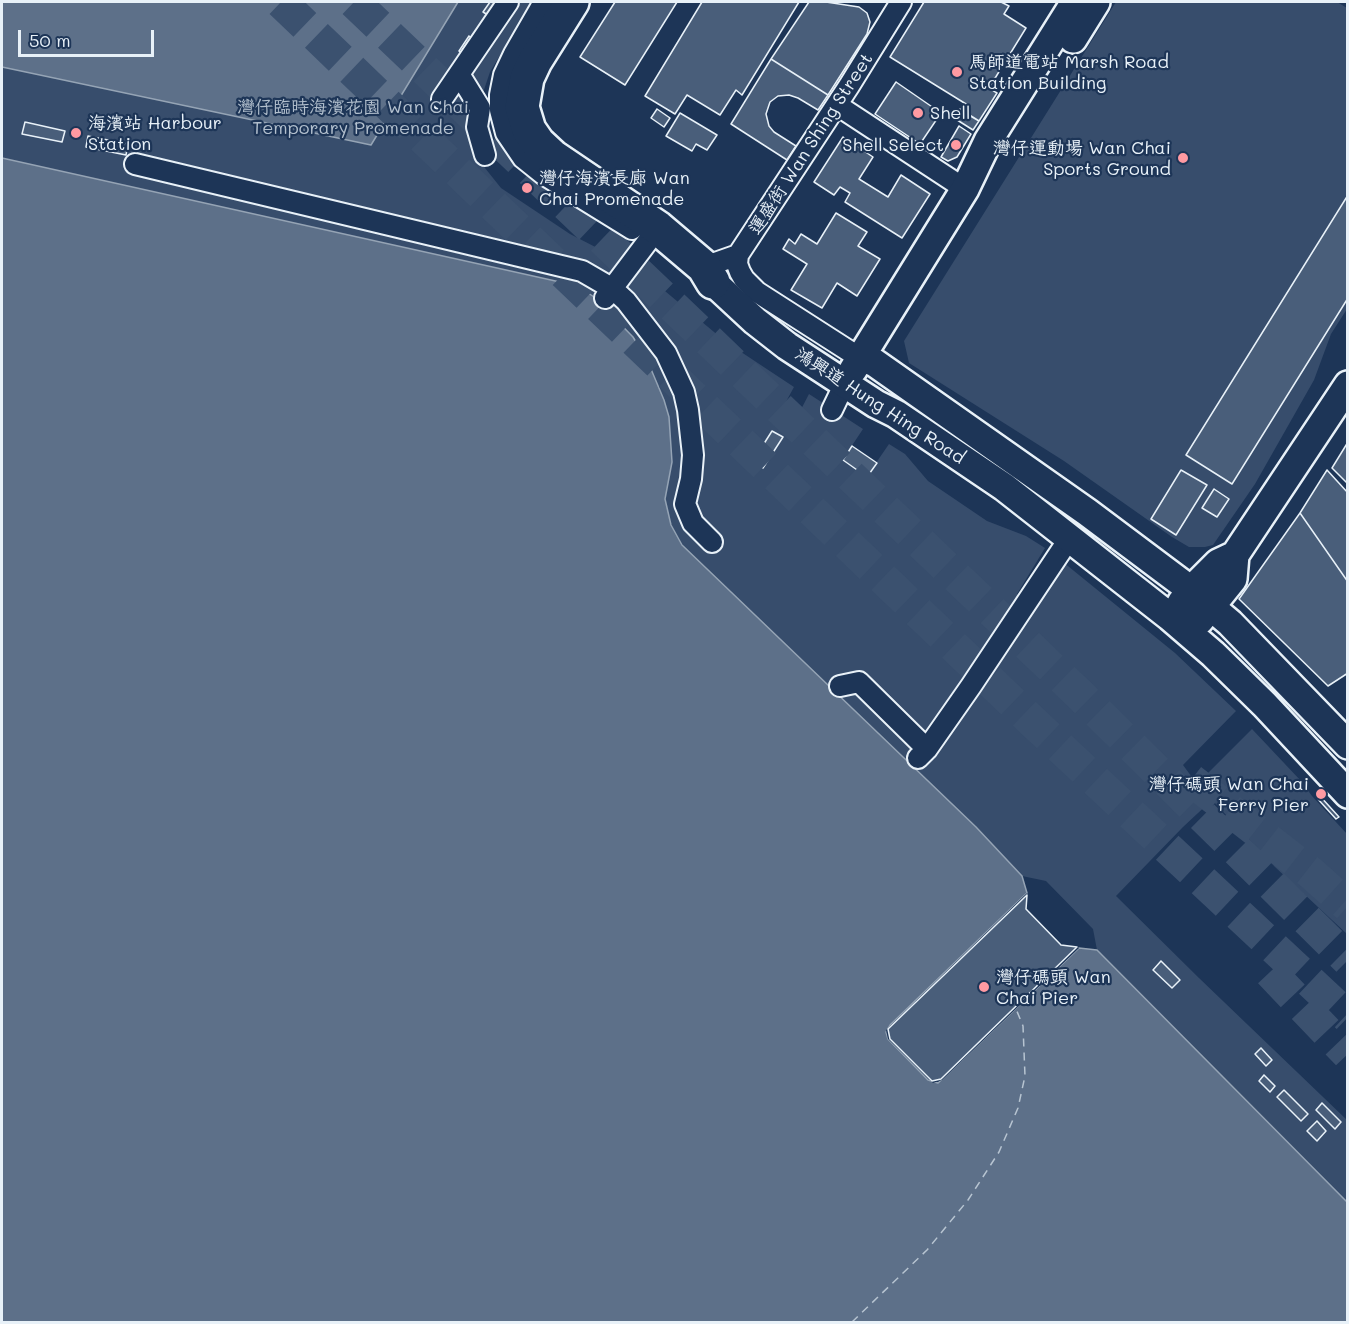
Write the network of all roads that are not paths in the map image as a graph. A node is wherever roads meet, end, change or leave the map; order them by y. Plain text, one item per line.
1 (508, 2) edge
2 (544, 2) edge
3 (572, 2) edge
4 (901, 2) edge
5 (1075, 2) edge
6 (1096, 2) edge
7 (459, 74) junction
8 (442, 99) dead end
9 (837, 105) junction
10 (485, 155) dead end
11 (135, 164) dead end
12 (965, 189) junction
13 (648, 241) junction
14 (738, 255) junction
15 (709, 274) junction
16 (609, 294) junction
17 (856, 366) junction
18 (1347, 385) edge
19 (832, 410) dead end
20 (1070, 539) junction
21 (712, 542) dead end
22 (1235, 555) junction
23 (1191, 590) junction
24 (1212, 607) junction
25 (1180, 624) junction
26 (840, 686) dead end
27 (1347, 745) edge
28 (1347, 794) edge

1 - 7 street
2 - 13 street, 鴻興道 Hung Hing Road
3 - 15 highway
4 - 9 street, 運盛街 Wan Shing Street
5 - 12 main road
6 - 12 main road
7 - 8 street
7 - 10 street
9 - 12 street
9 - 14 street, 運盛街 Wan Shing Street
11 - 16 street
12 - 17 main road
13 - 15 street, 鴻興道 Hung Hing Road
13 - 16 street
14 - 15 street
14 - 17 street, 鴻興道 Hung Hing Road
15 - 17 main road, 鴻興道 Hung Hing Road
16 - 21 street
17 - 19 street
17 - 20 main road, 鴻興道 Hung Hing Road
17 - 23 main road, 鴻興道 Hung Hing Road
18 - 22 main road
20 - 25 main road, 鴻興道 Hung Hing Road
20 - 26 street
22 - 23 main road
22 - 24 main road
23 - 24 main road, 鴻興道 Hung Hing Road
23 - 25 main road
24 - 25 main road
24 - 27 main road, 鴻興道 Hung Hing Road
25 - 28 main road, 鴻興道 Hung Hing Road

